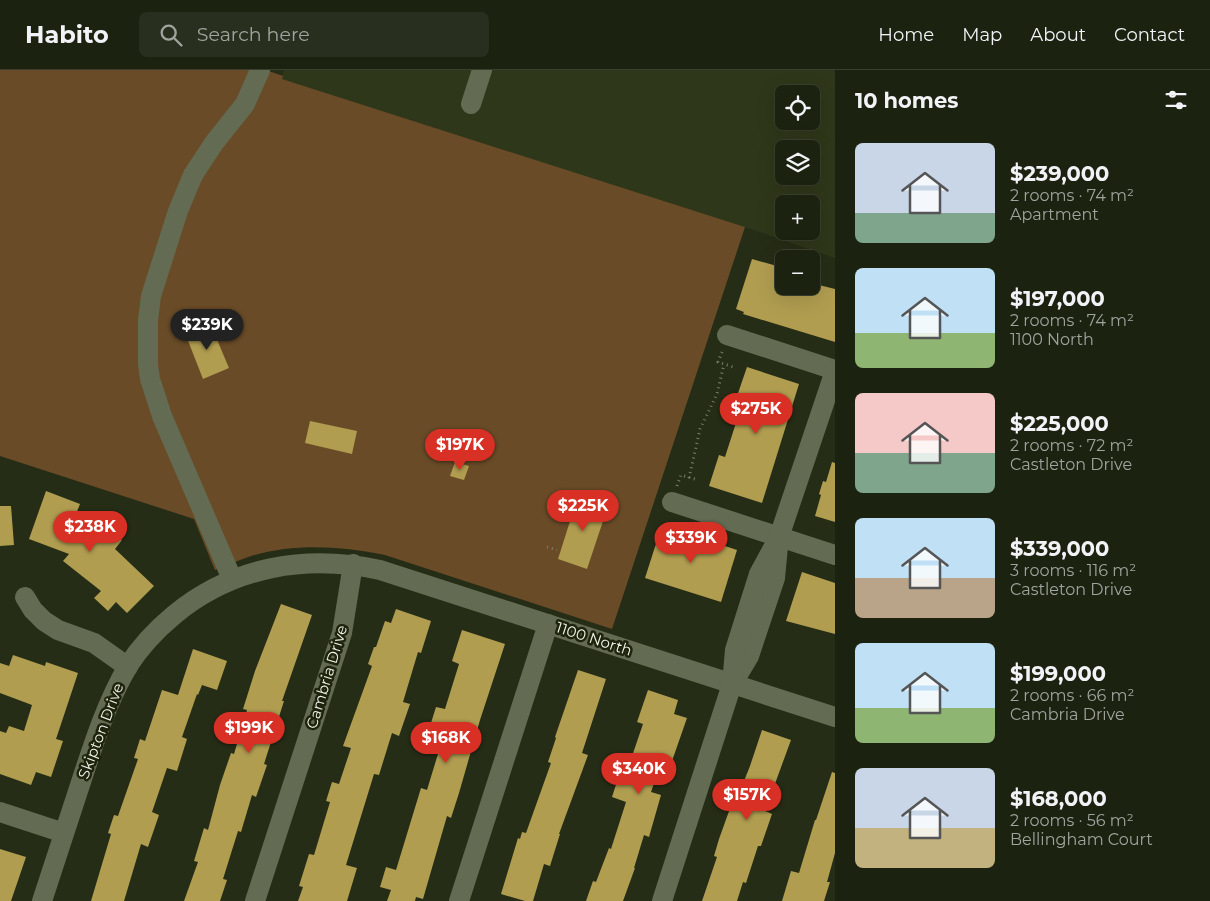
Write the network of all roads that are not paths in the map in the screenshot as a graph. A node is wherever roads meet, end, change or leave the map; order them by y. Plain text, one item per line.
1 (482, 70) edge
2 (259, 72) edge
3 (471, 104) dead end
4 (727, 335) dead end
5 (835, 371) edge
6 (672, 502) dead end
7 (779, 537) junction
8 (835, 555) edge
9 (353, 564) junction
10 (232, 580) junction
11 (25, 597) dead end
12 (548, 624) junction
13 (128, 666) junction
14 (732, 684) junction
15 (835, 718) edge
16 (0, 812) edge
17 (64, 833) junction
18 (42, 901) edge
19 (255, 901) edge
20 (459, 901) edge
21 (662, 901) edge

1 - 3 street
2 - 10 street
4 - 5 street
5 - 7 street
6 - 7 street
7 - 8 street
7 - 14 street
9 - 10 street, Skipton Drive
9 - 12 street, 1100 North
9 - 19 street, Cambria Drive
10 - 13 street, Skipton Drive
11 - 13 street
12 - 14 street, 1100 North
12 - 20 street
13 - 17 street, Skipton Drive
14 - 15 street, 1100 North
14 - 21 street
16 - 17 street
17 - 18 street, Skipton Drive

